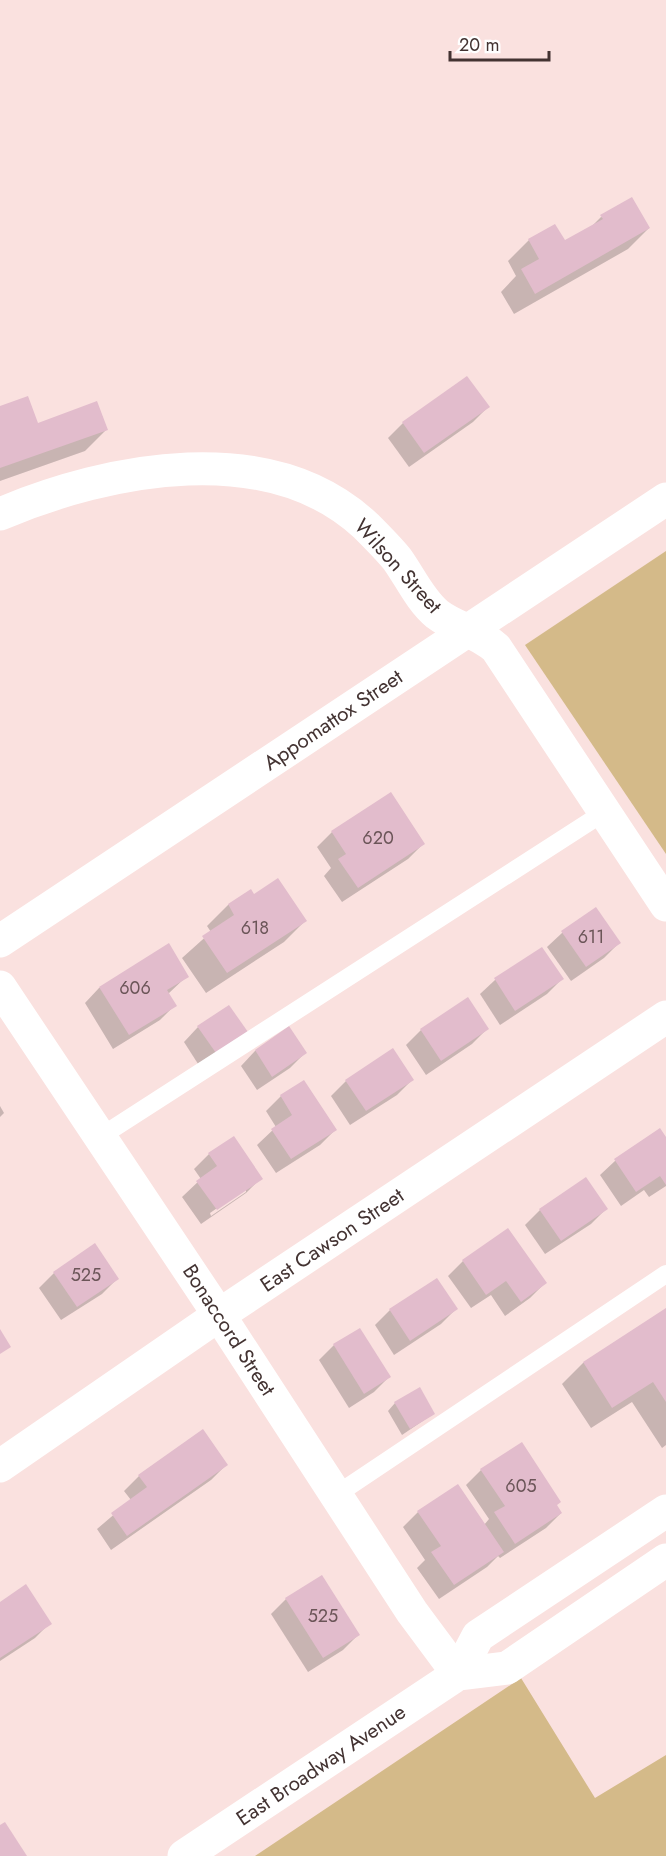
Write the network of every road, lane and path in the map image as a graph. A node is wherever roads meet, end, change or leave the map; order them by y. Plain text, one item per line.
1 (666, 499) edge
2 (0, 514) edge
3 (470, 629) junction
4 (603, 813) junction
5 (666, 905) edge
6 (0, 941) edge
7 (0, 987) edge
8 (666, 1017) edge
9 (100, 1137) junction
10 (666, 1274) edge
11 (219, 1315) junction
12 (0, 1466) edge
13 (336, 1495) junction
14 (666, 1511) edge
15 (666, 1560) edge
16 (458, 1674) junction
17 (184, 1856) edge

1 - 3 street, Appomattox Street
2 - 3 street, Wilson Street
3 - 4 street, Wilson Street
3 - 6 street, Appomattox Street
4 - 5 street, Wilson Street
4 - 9 lane
7 - 9 street, Bonaccord Street
8 - 11 street, East Cawson Street
9 - 11 street, Bonaccord Street
10 - 13 lane
11 - 12 street, East Cawson Street
11 - 13 street, Bonaccord Street
13 - 16 street, Bonaccord Street
14 - 16 street, East Broadway Avenue
15 - 16 street, East Broadway Avenue
16 - 17 street, East Broadway Avenue

